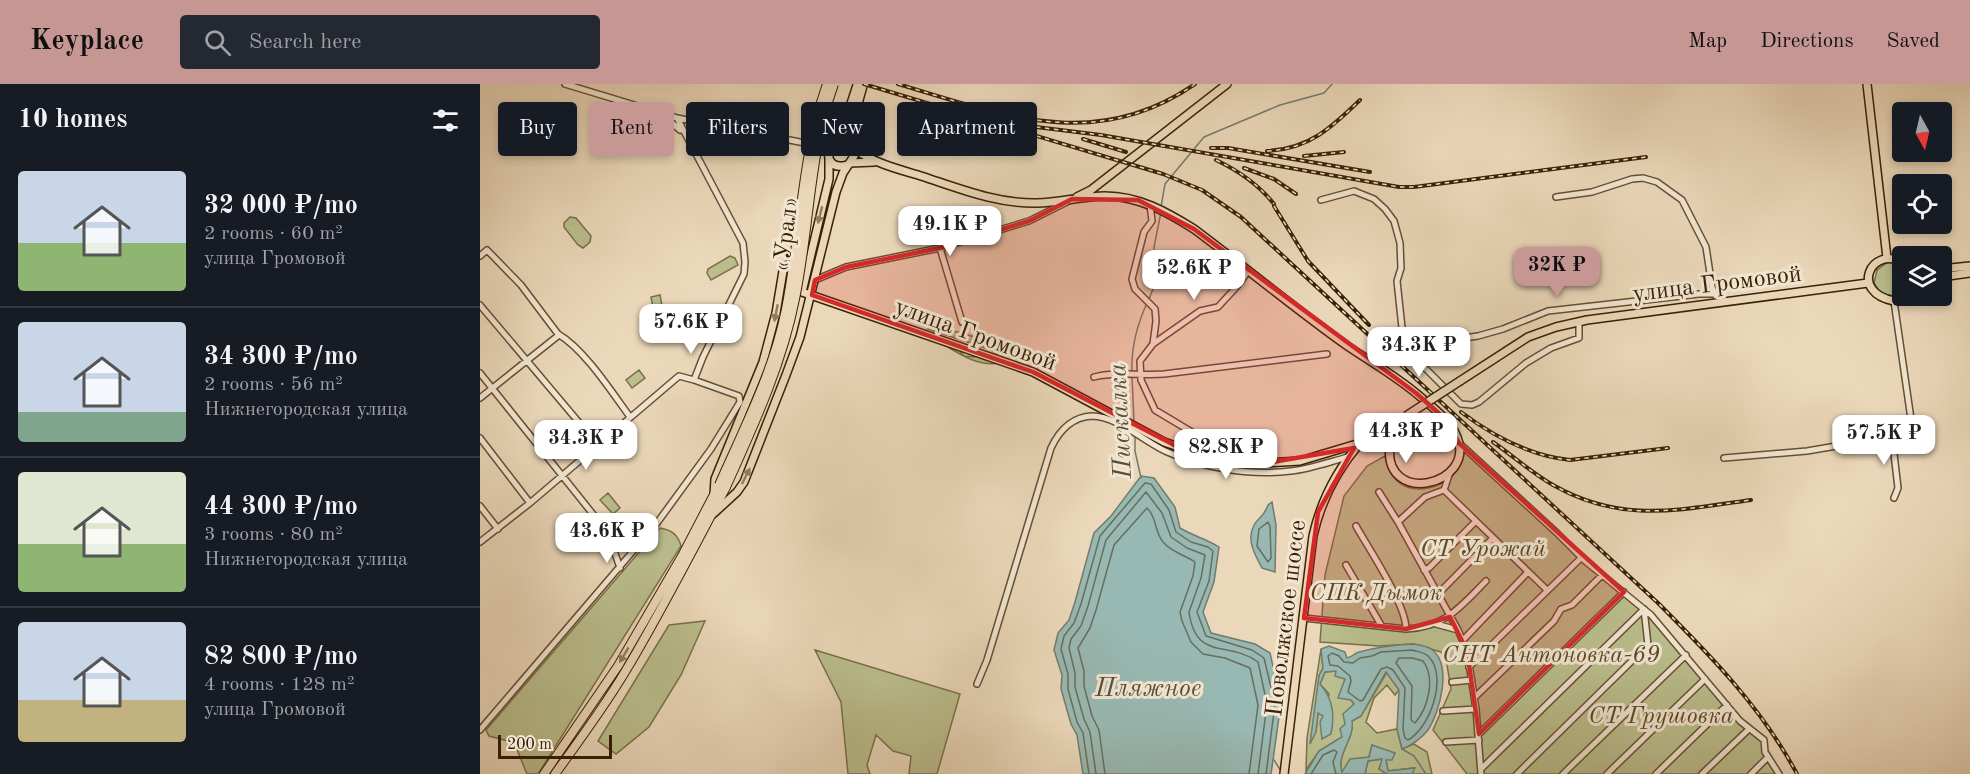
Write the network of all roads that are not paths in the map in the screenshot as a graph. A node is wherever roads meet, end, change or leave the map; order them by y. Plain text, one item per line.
1 (565, 84) edge
2 (587, 84) edge
3 (827, 84) edge
4 (834, 84) edge
5 (1227, 84) edge
6 (1867, 84) edge
7 (859, 85) edge
8 (594, 93) junction
9 (624, 102) edge
10 (852, 102) edge
11 (856, 102) edge
12 (676, 118) joint
13 (686, 120) edge
14 (674, 124) edge
15 (686, 138) joint
16 (789, 141) edge
17 (796, 142) junction
18 (801, 143) edge
19 (696, 156) edge
20 (854, 156) edge
21 (868, 156) edge
22 (829, 157) junction
23 (880, 163) junction
24 (848, 164) junction
25 (1556, 197) dead end
26 (1072, 199) junction
27 (1321, 200) dead end
28 (1038, 203) junction
29 (1150, 205) junction
30 (1029, 221) junction
31 (940, 248) junction
32 (812, 249) junction
33 (480, 256) edge
34 (1887, 258) junction
35 (1892, 259) edge
36 (1970, 266) edge
37 (1952, 268) edge
38 (1248, 270) junction
39 (1970, 273) edge
40 (1952, 275) edge
41 (814, 280) junction
42 (1868, 283) junction
43 (1715, 294) junction
44 (812, 295) junction
45 (1892, 300) edge
46 (1717, 303) junction
47 (480, 305) edge
48 (1895, 306) edge
49 (1579, 321) junction
50 (962, 322) dead end
51 (559, 335) junction
52 (1154, 344) junction
53 (1408, 346) junction
54 (1327, 354) dead end
55 (527, 362) junction
56 (480, 373) edge
57 (1140, 376) junction
58 (1094, 377) dead end
59 (694, 380) junction
60 (492, 387) junction
61 (480, 398) edge
62 (630, 417) junction
63 (1402, 418) junction
64 (1892, 437) junction
65 (480, 438) edge
66 (1360, 443) junction
67 (1459, 443) junction
68 (598, 445) junction
69 (1211, 457) junction
70 (1348, 457) junction
71 (1724, 458) dead end
72 (1450, 472) junction
73 (562, 477) junction
74 (722, 486) junction
75 (1444, 490) junction
76 (1379, 492) dead end
77 (714, 495) junction
78 (1894, 498) dead end
79 (530, 503) junction
80 (480, 507) edge
81 (708, 519) junction
82 (1476, 521) junction
83 (1398, 522) junction
84 (1356, 526) dead end
85 (498, 529) junction
86 (1493, 538) junction
87 (480, 542) edge
88 (1581, 558) junction
89 (1346, 565) dead end
90 (620, 568) junction
91 (1424, 570) junction
92 (1528, 572) junction
93 (1602, 575) junction
94 (1486, 581) dead end
95 (1547, 590) junction
96 (1624, 592) junction
97 (1437, 594) junction
98 (1644, 609) junction
99 (1450, 617) junction
100 (1304, 618) junction
101 (1436, 624) junction
102 (1381, 625) junction
103 (1406, 629) junction
104 (1458, 630) junction
105 (1463, 640) junction
106 (1686, 655) junction
107 (1469, 667) junction
108 (1705, 679) junction
109 (1472, 680) junction
110 (1452, 682) dead end
111 (977, 684) dead end
112 (1474, 697) junction
113 (1727, 705) junction
114 (1476, 709) junction
115 (1443, 711) dead end
116 (1749, 729) junction
117 (480, 730) edge
118 (1479, 737) junction
119 (1446, 742) dead end
120 (1768, 757) junction
121 (1481, 772) edge
122 (544, 774) edge
123 (555, 774) edge
124 (1284, 774) edge
125 (1517, 774) edge
126 (1563, 774) edge
127 (1607, 774) edge
128 (1656, 774) edge
129 (1702, 774) edge
130 (1750, 774) edge
131 (1779, 774) edge

1 - 8 street
2 - 8 street
3 - 74 highway, «Урал», bridge
4 - 74 highway, «Урал», bridge
5 - 26 main road
6 - 34 main road
7 - 10 main road
7 - 11 main road
8 - 9 street
12 - 13 street
12 - 15 street
14 - 15 street
16 - 17 street
17 - 18 street
17 - 22 street
19 - 59 street
20 - 24 main road
21 - 23 main road
22 - 24 main road
22 -> 32 main road
23 - 24 main road
23 - 28 main road
24 - 41 main road
25 - 43 street
26 - 28 main road
26 - 29 main road
26 - 30 street
27 - 53 street
28 - 30 street
29 - 38 main road
29 - 52 street
30 - 31 street
31 - 41 street
31 - 50 street
32 - 44 main road, улица Громовой
32 -> 77 main road
33 - 51 street
34 - 35 main road
34 - 42 main road
36 - 37 main road
38 - 52 street
38 - 67 main road
39 - 40 main road
41 - 44 main road
42 - 45 main road
42 - 46 main road, улица Громовой
43 - 46 street
43 - 53 street
44 - 69 main road, улица Громовой
81 -> 44 main road
46 - 49 main road, улица Громовой
47 - 55 street
48 - 64 street
49 - 53 street
49 - 63 main road, улица Громовой, bridge
51 - 55 street
51 - 62 street
52 - 57 street
54 - 57 street
55 - 60 street
55 - 68 street
56 - 60 street
57 - 58 street
57 - 69 street
59 - 62 street
59 - 90 street
60 - 61 street
60 - 73 street
62 - 68 street
63 - 66 main road, улица Громовой
63 - 72 main road
64 - 71 street
64 - 78 street
65 - 79 street
66 - 69 main road, улица Громовой
66 - 70 main road, Поволжское шоссе
67 - 72 main road
67 - 88 street
68 - 73 street
70 - 100 main road, Поволжское шоссе
70 - 111 street
72 - 75 street
73 - 79 street
73 - 90 street
74 - 77 highway
74 - 81 highway, «Урал»
75 - 82 street
75 - 83 street
76 - 83 street
77 -> 122 highway
79 - 85 street
80 - 85 street
81 - 123 highway, «Урал»
82 - 86 street
82 - 91 street
83 - 91 street
84 - 103 street
85 - 87 street
86 - 92 street
86 - 97 street
88 - 93 street
88 - 95 street
89 - 102 street
90 - 117 street
91 - 97 street
92 - 95 street
92 - 105 street
93 - 96 street
93 - 112 street
94 - 99 street
95 - 107 street
96 - 98 street
96 - 118 street
97 - 99 street
98 - 106 street
98 - 121 street
98 - 125 street
99 - 101 street
99 - 104 street
100 - 102 street
100 - 124 main road, Поволжское шоссе
101 - 103 street
101 - 104 street
102 - 103 street
104 - 105 street
105 - 107 street
106 - 108 street
106 - 126 street
107 - 109 street
108 - 113 street
108 - 127 street
109 - 110 street
109 - 112 street
112 - 114 street
113 - 116 street
113 - 128 street
114 - 115 street
114 - 118 street
116 - 120 street
116 - 129 street
118 - 119 street
118 - 121 street
120 - 130 street
120 - 131 street

